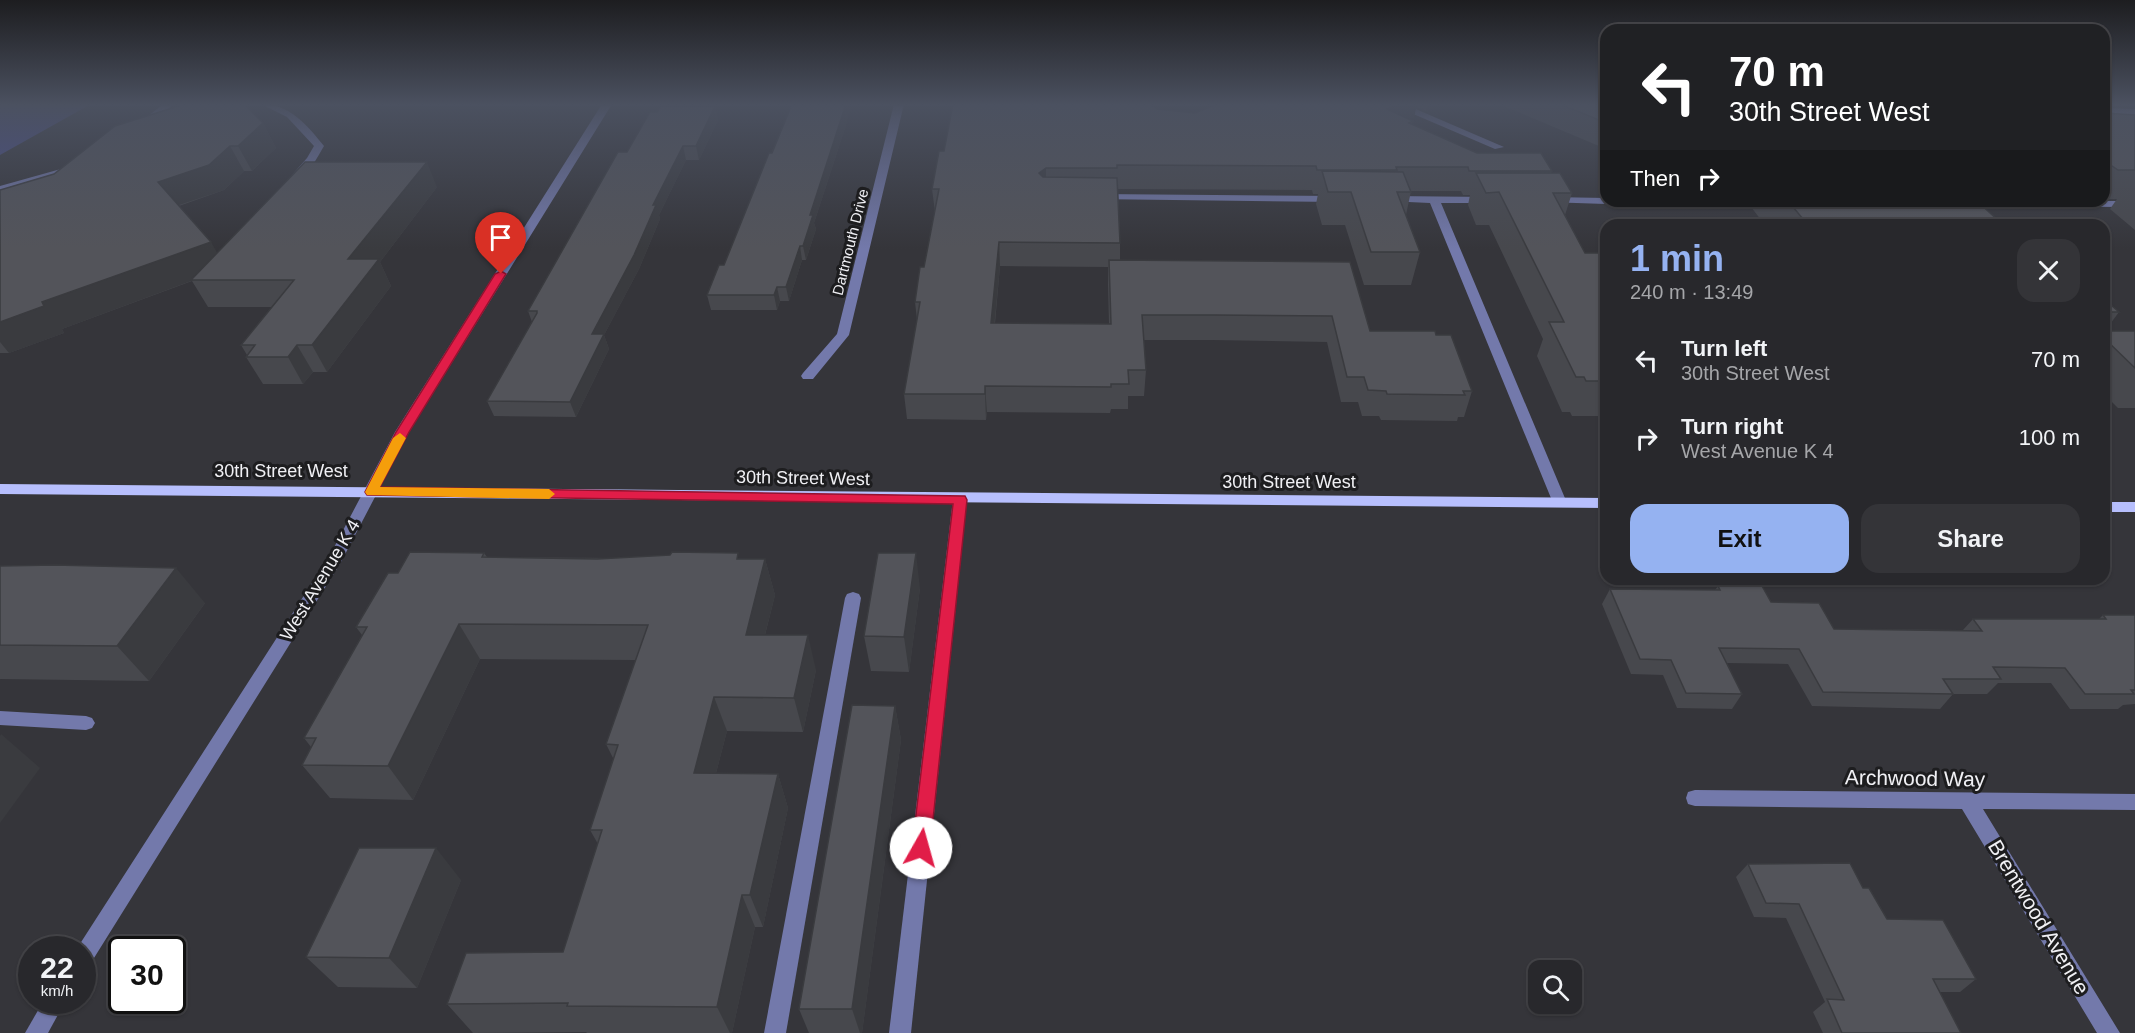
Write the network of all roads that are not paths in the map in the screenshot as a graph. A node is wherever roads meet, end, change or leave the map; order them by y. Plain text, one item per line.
1 (315, 152) edge
2 (577, 152) edge
3 (887, 152) edge
4 (84, 165) edge
5 (291, 183) edge
6 (0, 189) edge
7 (1082, 197) edge
8 (1352, 199) edge
9 (1376, 199) edge
10 (1434, 200) junction
11 (1503, 200) edge
12 (1538, 200) edge
13 (1600, 201) edge
14 (2110, 204) edge
15 (2135, 204) edge
16 (808, 376) dead end
17 (0, 489) edge
18 (371, 492) junction
19 (960, 500) junction
20 (1560, 503) junction
21 (1600, 503) edge
22 (2110, 507) edge
23 (2135, 507) edge
24 (853, 598) dead end
25 (0, 718) edge
26 (86, 723) dead end
27 (1695, 798) dead end
28 (1968, 801) junction
29 (2135, 802) edge
30 (96, 937) edge
31 (48, 1014) edge
32 (36, 1033) edge
33 (775, 1033) edge
34 (900, 1033) edge
35 (2109, 1033) edge

1 - 5 street
2 - 18 street, West Avenue K 4
3 - 16 street, Dartmouth Drive
4 - 6 street
7 - 8 street
9 - 10 street
10 - 11 street
10 - 20 street
12 - 13 street
14 - 15 street
17 - 18 main road, 30th Street West
18 - 19 main road, 30th Street West
18 - 30 street, West Avenue K 4
19 - 20 main road, 30th Street West
19 - 34 street
20 - 21 main road, 30th Street West
22 - 23 main road
24 - 33 street
25 - 26 street
27 - 28 street, Archwood Way
28 - 29 street, Archwood Way
28 - 35 street, Brentwood Avenue
31 - 32 street

